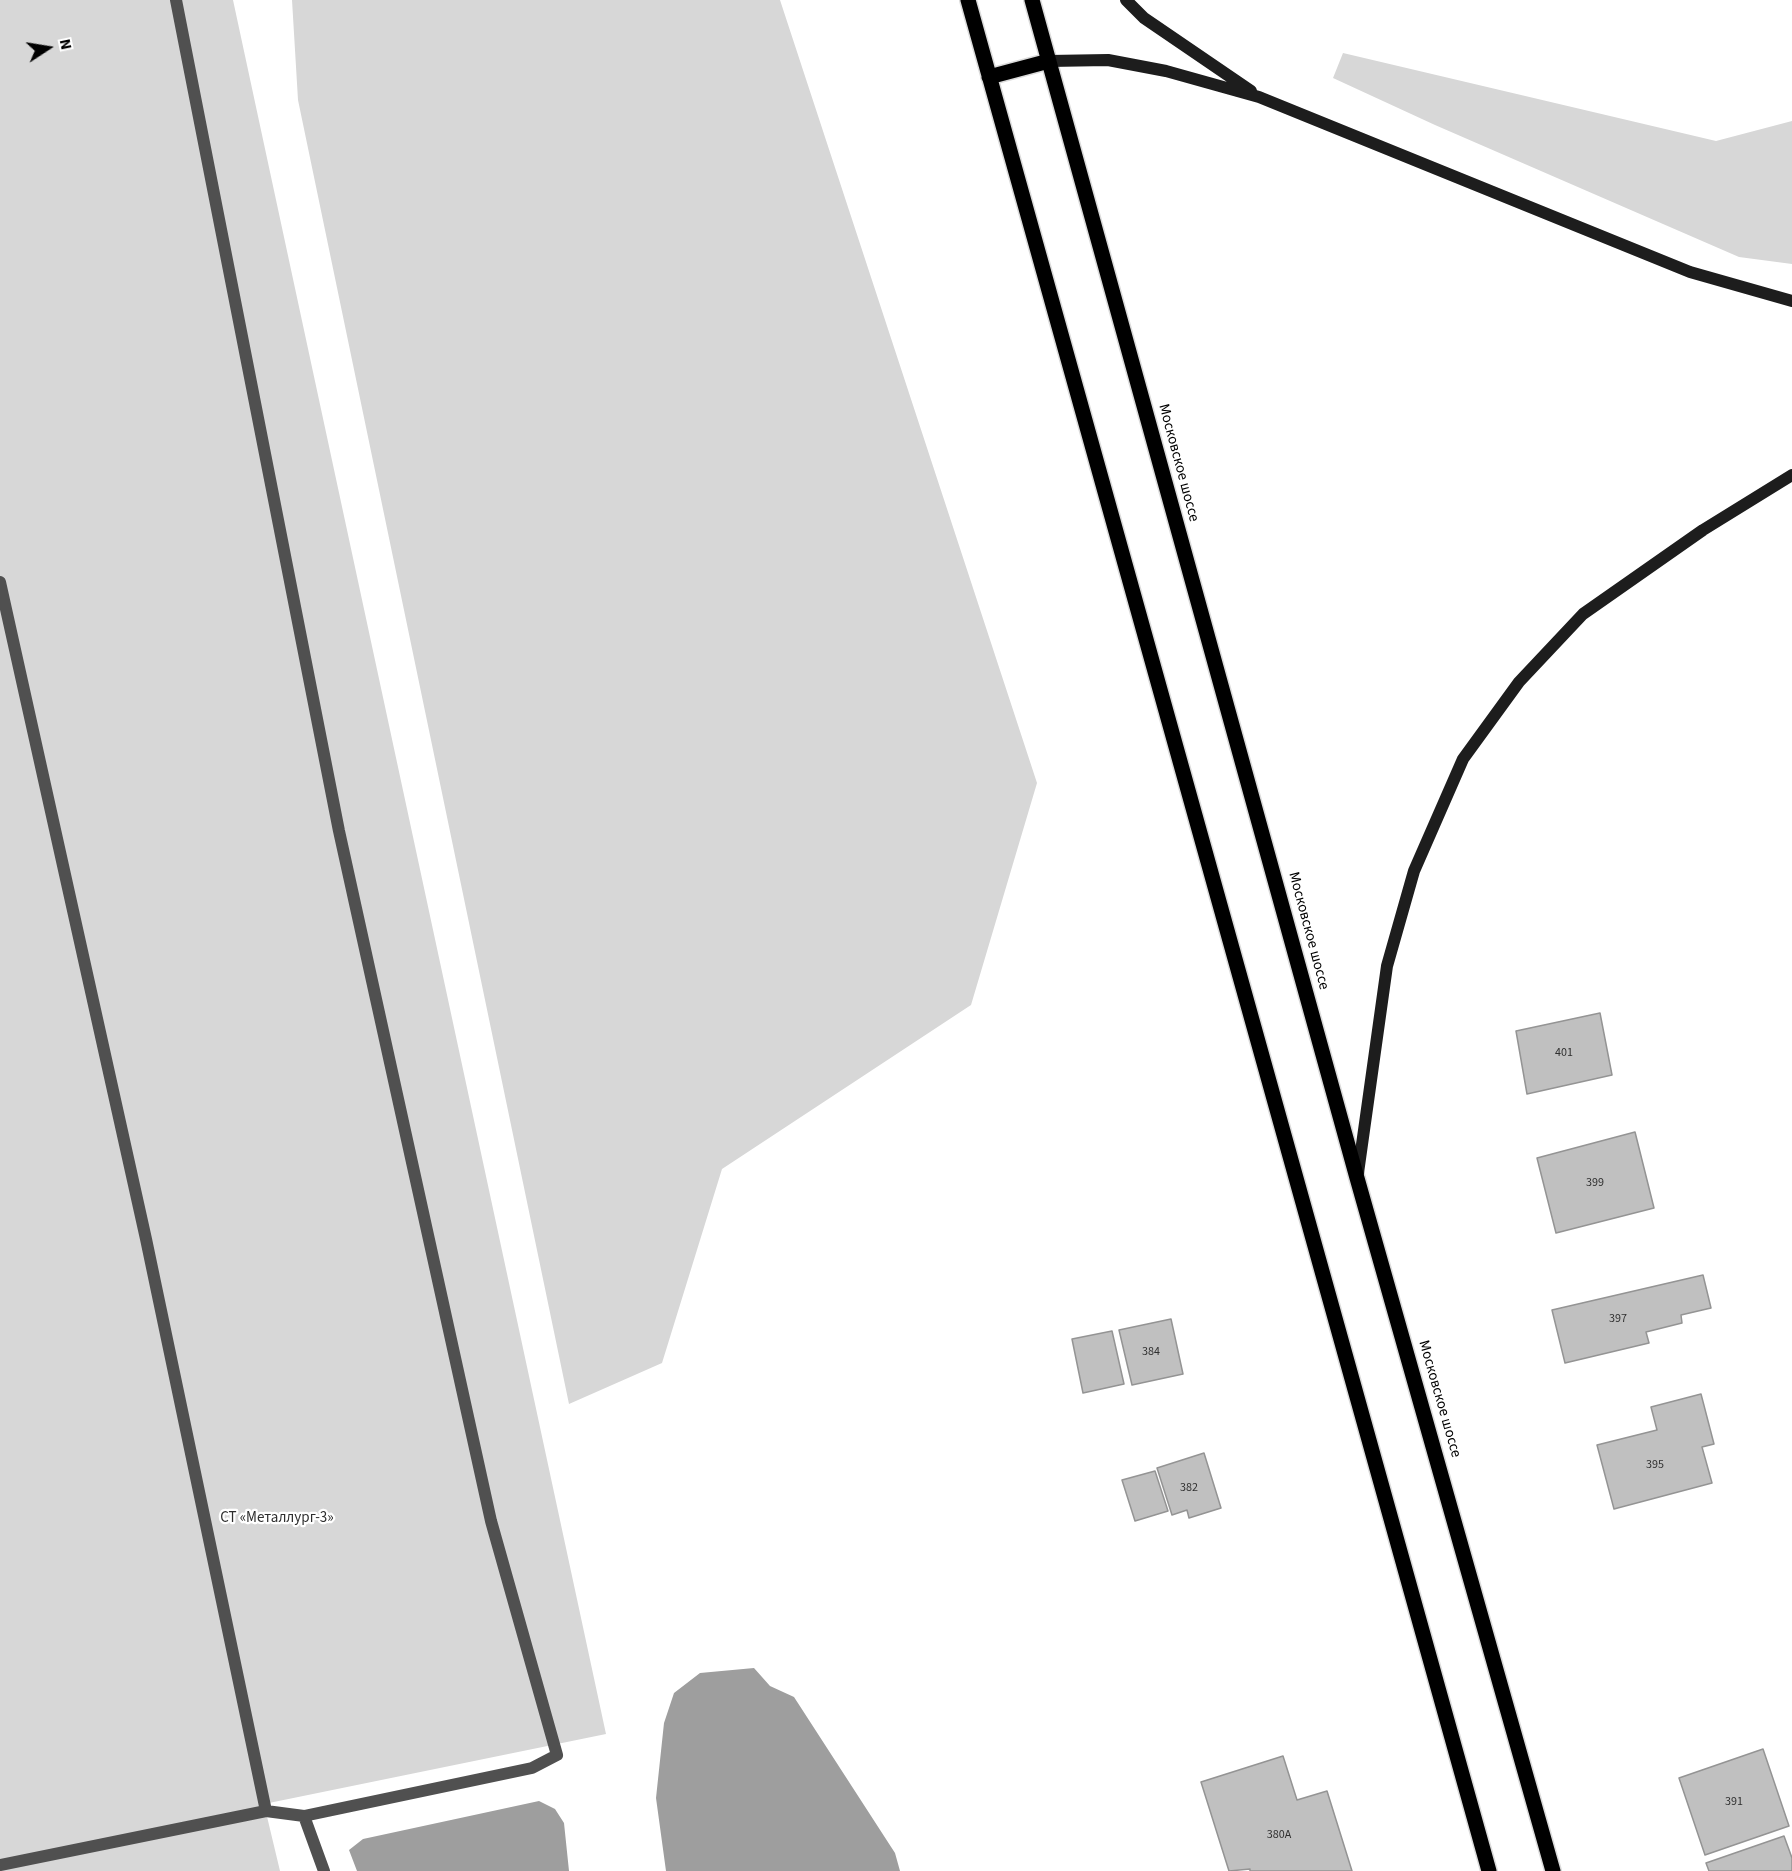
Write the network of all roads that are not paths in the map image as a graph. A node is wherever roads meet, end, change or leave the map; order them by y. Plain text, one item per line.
1 (176, 0) edge
2 (968, 0) edge
3 (1032, 0) edge
4 (1126, 0) edge
5 (1049, 61) junction
6 (989, 77) junction
7 (1259, 97) junction
8 (1791, 300) edge
9 (1792, 474) edge
10 (0, 582) edge
11 (1357, 1178) junction
12 (266, 1811) junction
13 (304, 1816) junction
14 (0, 1865) edge
15 (324, 1871) edge
16 (1489, 1871) edge
17 (1553, 1871) edge

1 - 13 lane
2 - 6 main road
3 - 5 main road, Московское шоссе
4 - 7 main road
5 - 6 main road
5 - 7 main road
5 - 11 main road, Московское шоссе
6 - 16 main road
7 - 8 main road
9 - 11 main road
10 - 12 lane
11 - 17 main road, Московское шоссе
12 - 13 lane
12 - 14 lane
13 - 15 lane

